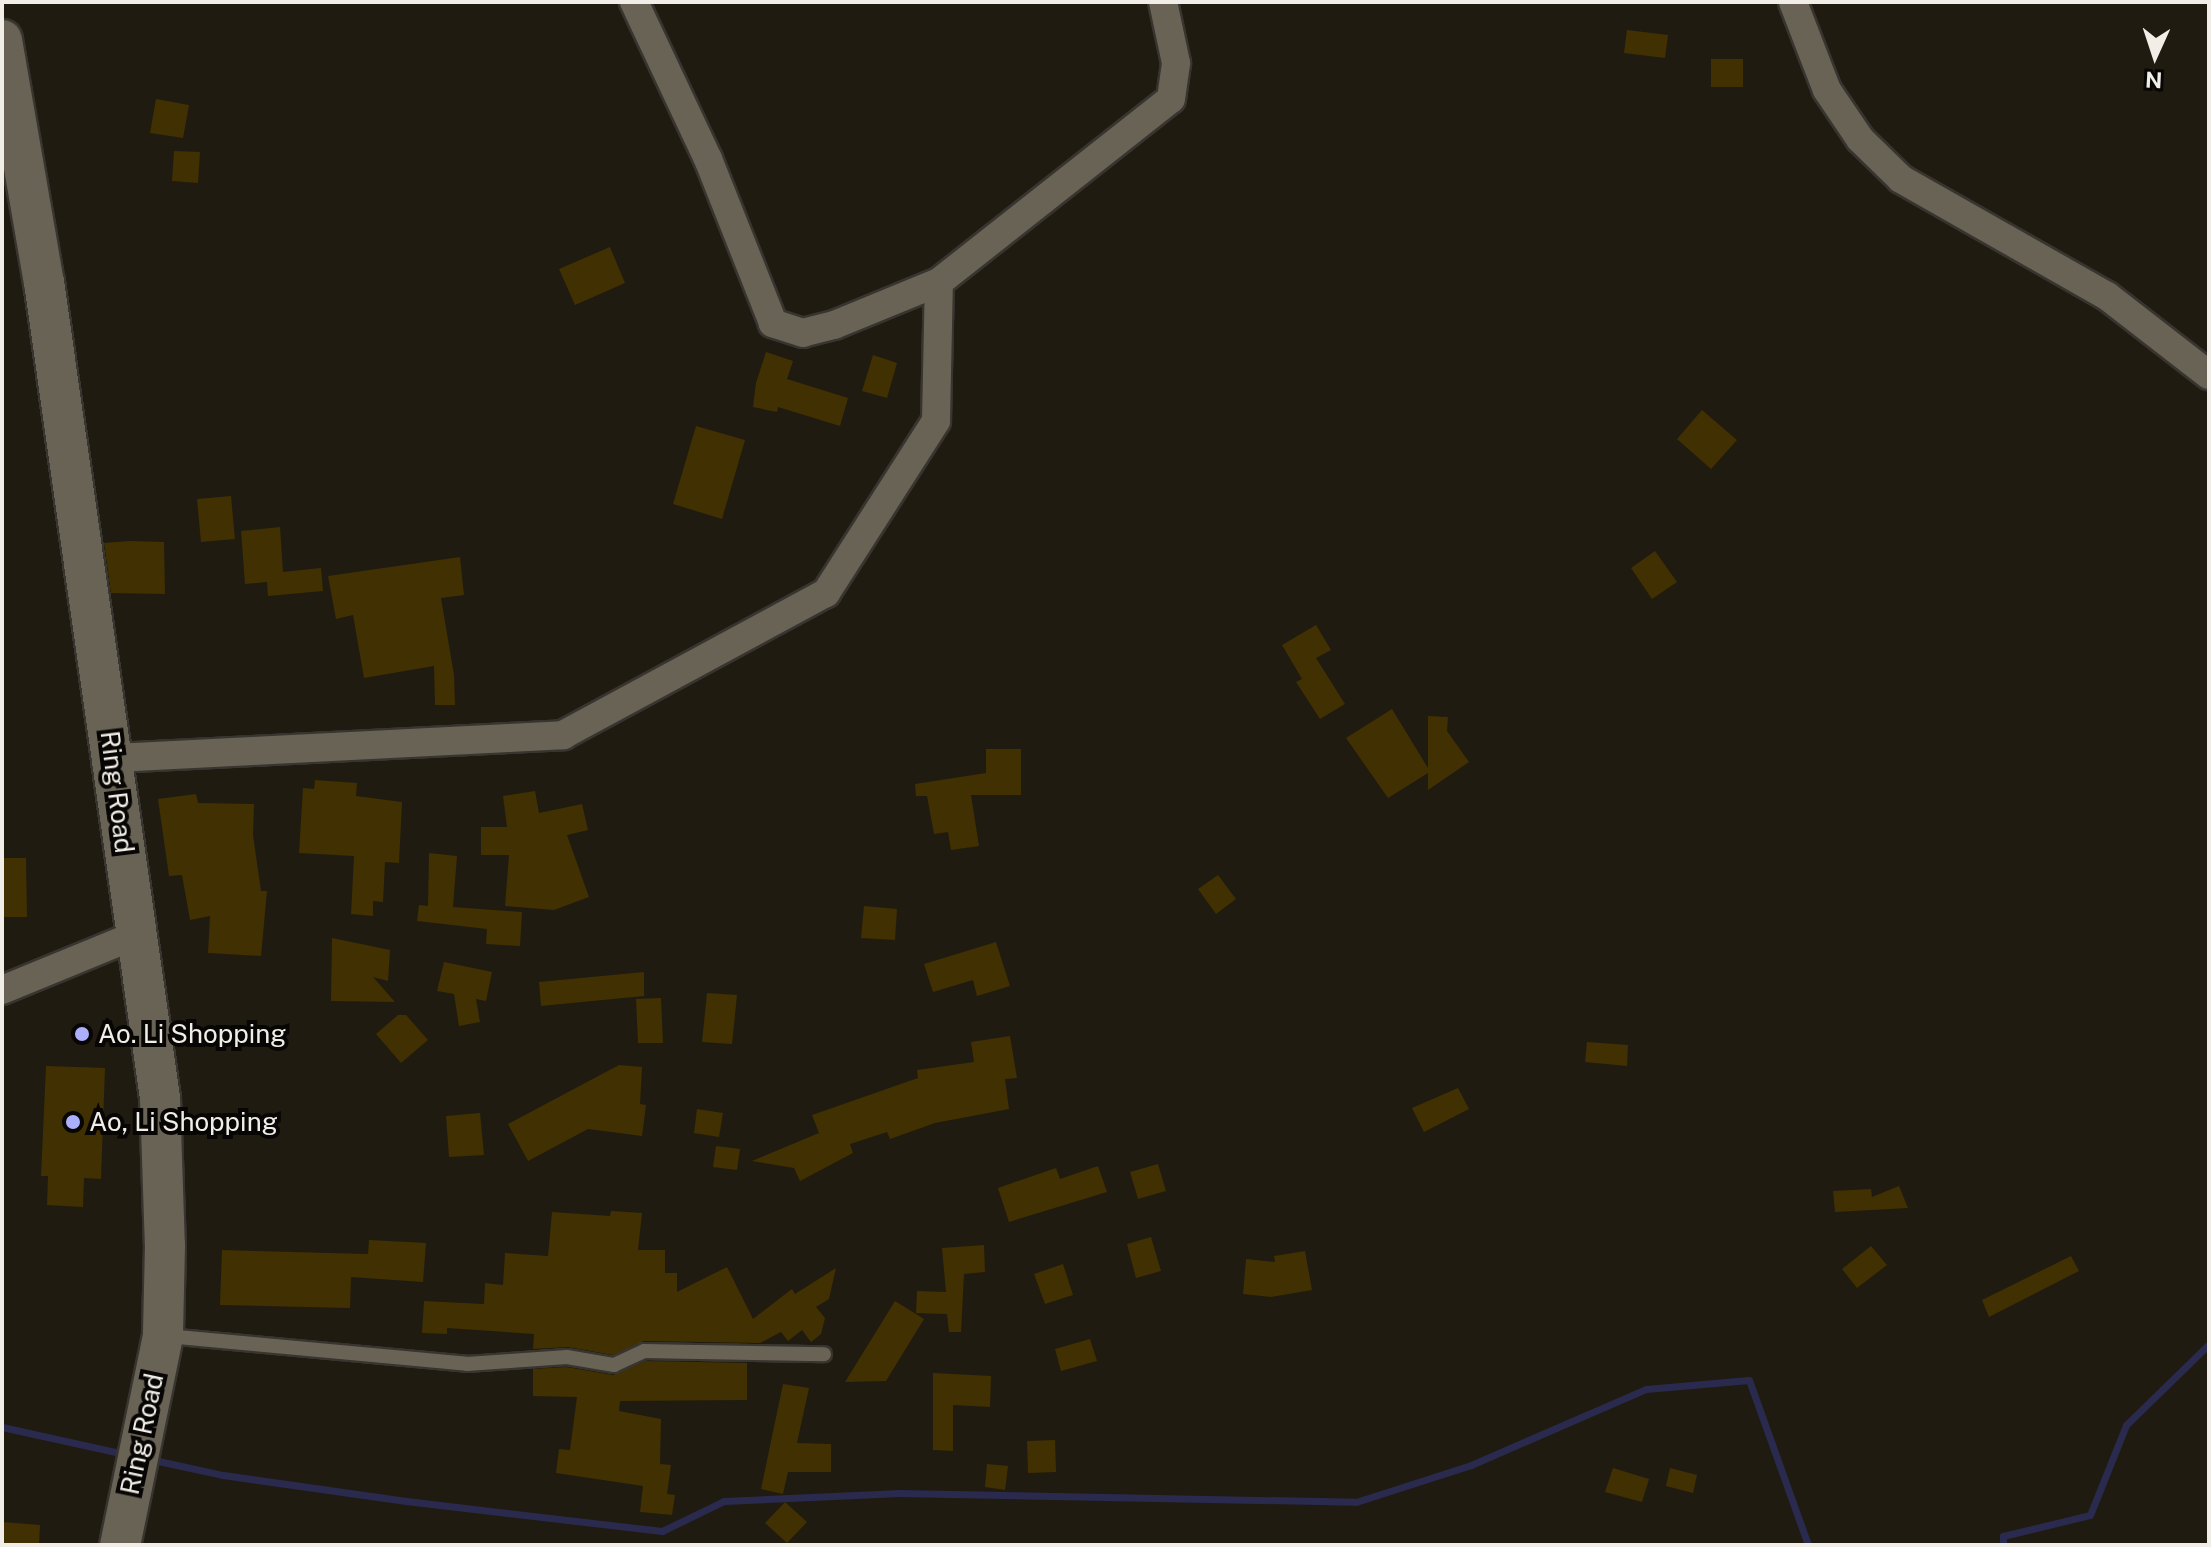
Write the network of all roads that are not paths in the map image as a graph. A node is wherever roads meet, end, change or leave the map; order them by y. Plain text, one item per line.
1 (634, 2) edge
2 (1163, 2) edge
3 (1793, 2) edge
4 (2, 40) edge
5 (939, 282) junction
6 (2209, 375) edge
7 (114, 758) junction
8 (136, 935) junction
9 (2, 990) edge
10 (163, 1336) junction
11 (824, 1354) dead end
12 (120, 1545) edge

1 - 5 street
2 - 5 street
3 - 6 street
4 - 7 main road, Ring Road
5 - 7 street
7 - 8 main road, Ring Road
8 - 9 street
8 - 10 main road, Ring Road
10 - 11 lane
10 - 12 main road, Ring Road

